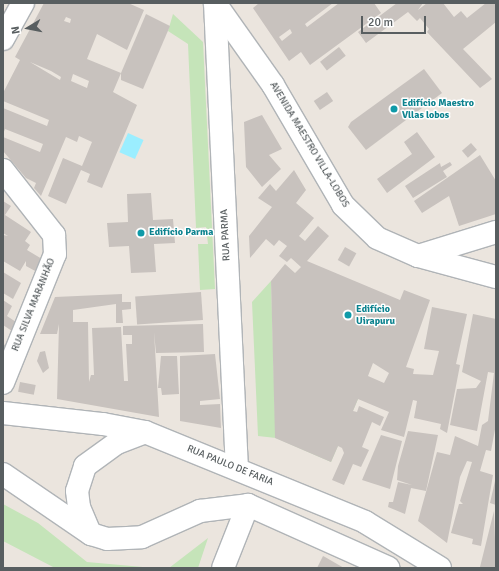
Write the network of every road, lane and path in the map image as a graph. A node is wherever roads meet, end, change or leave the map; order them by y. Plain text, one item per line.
1 (23, 3) edge
2 (215, 3) edge
3 (3, 39) edge
4 (3, 170) edge
5 (496, 232) edge
6 (418, 256) junction
7 (493, 270) edge
8 (3, 383) edge
9 (3, 413) edge
10 (145, 432) junction
11 (237, 468) junction
12 (3, 474) edge
13 (248, 505) junction
14 (91, 534) junction
15 (223, 568) edge
16 (389, 568) edge
17 (440, 568) edge

1 - 3 street
2 - 6 street, AVENIDA MAESTRO VILLA-LOBOS
2 - 11 street, RUA PARMA
4 - 8 street, RUA SILVA MARANHÃO
5 - 6 street
6 - 7 street, AVENIDA MAESTRO VILLA-LOBOS
9 - 10 street, RUA PAULO DE FARIA
10 - 11 street, RUA PAULO DE FARIA
10 - 14 street
11 - 17 street, RUA PAULO DE FARIA
12 - 14 street
13 - 14 street
13 - 15 street
13 - 16 street

